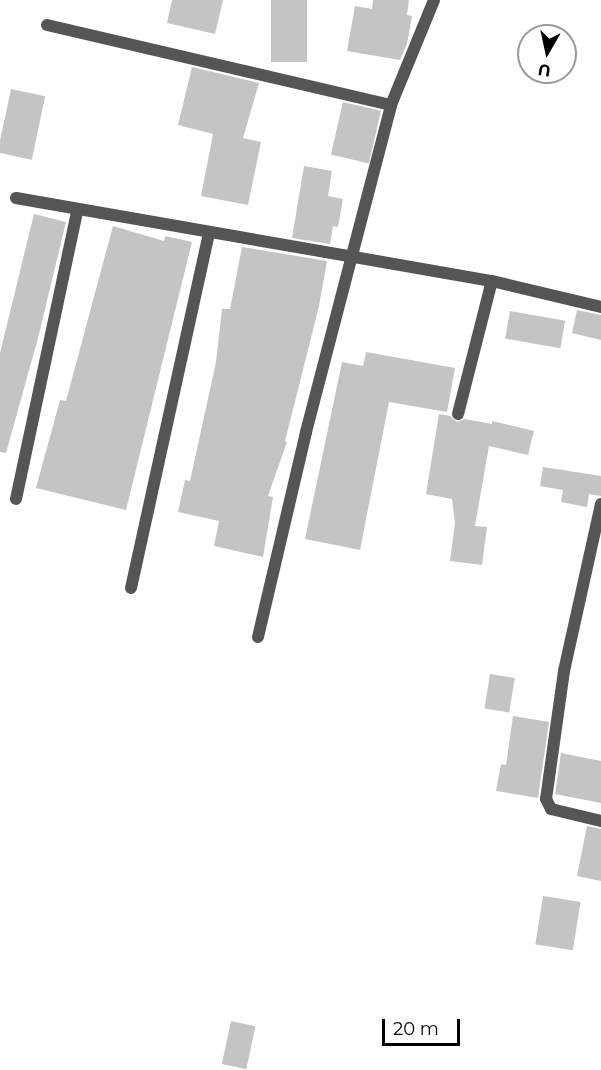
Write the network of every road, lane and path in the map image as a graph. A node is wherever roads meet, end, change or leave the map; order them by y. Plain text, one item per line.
1 (434, 0) edge
2 (47, 25) dead end
3 (391, 105) junction
4 (16, 198) dead end
5 (77, 211) junction
6 (209, 232) junction
7 (350, 257) junction
8 (492, 281) junction
9 (601, 307) edge
10 (458, 414) dead end
11 (16, 499) dead end
12 (601, 504) edge
13 (131, 588) dead end
14 (258, 637) dead end
15 (601, 821) edge

1 - 3 street
2 - 3 street
3 - 7 street
4 - 5 street
5 - 6 street
5 - 11 street
6 - 7 street
6 - 13 street
7 - 8 street
7 - 14 street
8 - 9 street
8 - 10 street
12 - 15 street

